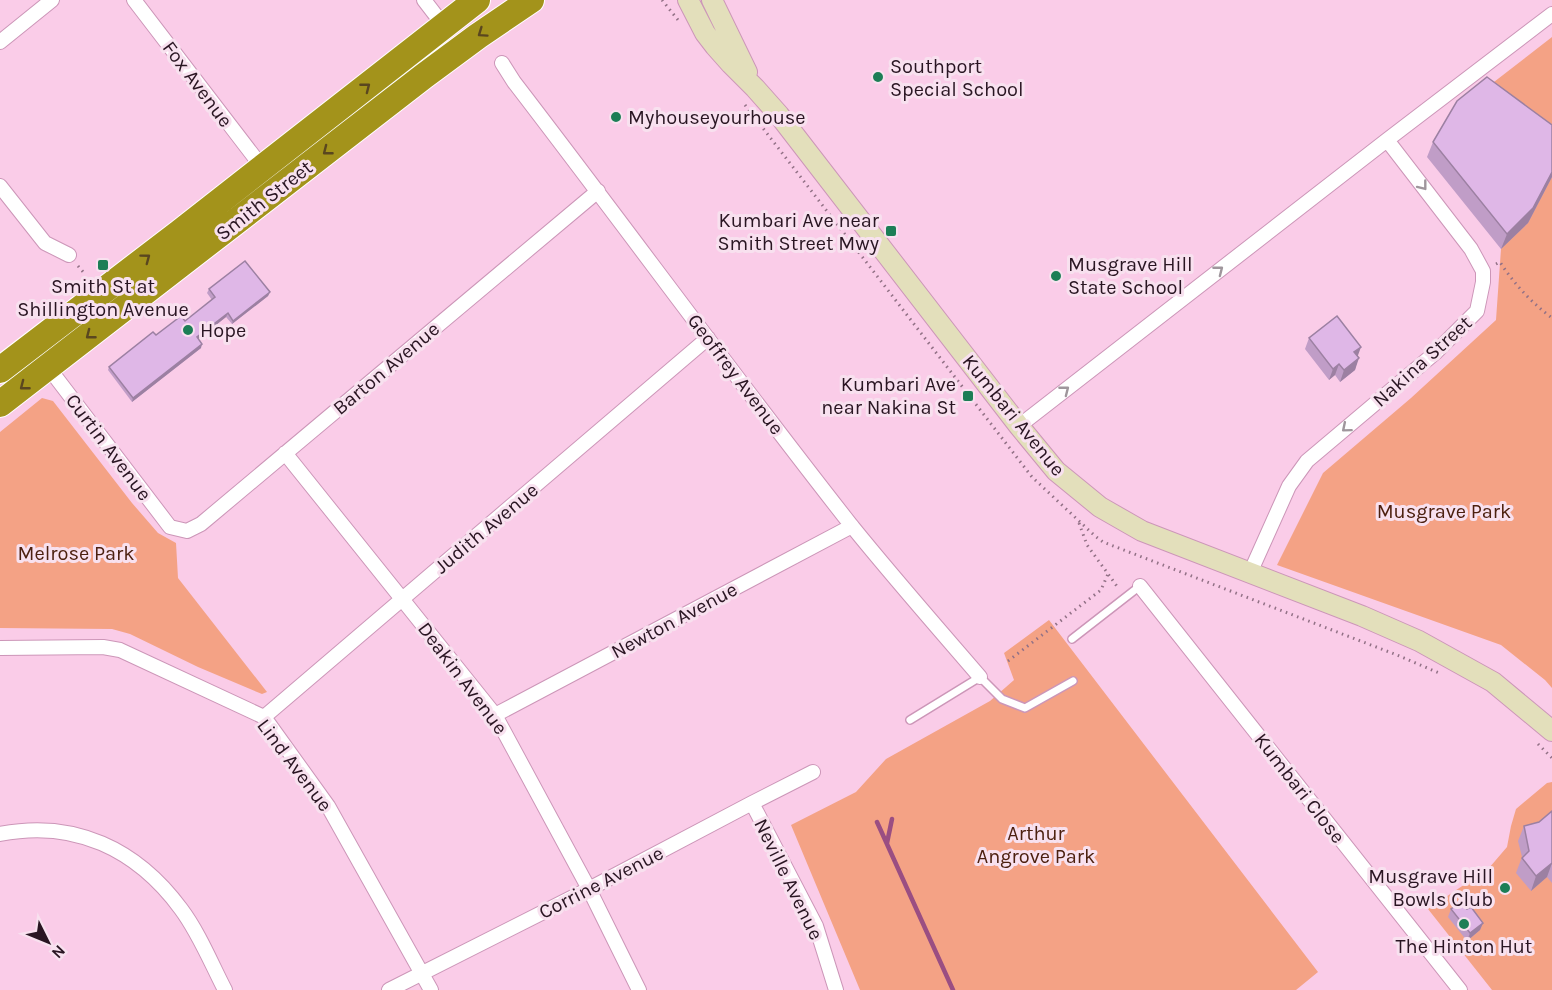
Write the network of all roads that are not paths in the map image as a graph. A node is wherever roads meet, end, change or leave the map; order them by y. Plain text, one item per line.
1 (52, 0) edge
2 (134, 0) edge
3 (424, 0) edge
4 (477, 0) edge
5 (531, 0) edge
6 (688, 0) edge
7 (712, 0) edge
8 (1552, 15) edge
9 (444, 26) junction
10 (0, 42) edge
11 (502, 63) dead end
12 (749, 95) junction
13 (1387, 140) junction
14 (262, 167) junction
15 (0, 186) edge
16 (598, 191) junction
17 (69, 255) dead end
18 (708, 338) junction
19 (48, 367) junction
20 (0, 370) edge
21 (0, 404) edge
22 (1019, 426) junction
23 (285, 453) junction
24 (852, 526) junction
25 (170, 527) joint
26 (1250, 573) junction
27 (1140, 586) joint
28 (402, 599) junction
29 (1072, 639) dead end
30 (0, 648) edge
31 (980, 677) junction
32 (1073, 681) dead end
33 (495, 715) junction
34 (264, 717) junction
35 (910, 720) dead end
36 (1545, 737) edge
37 (813, 772) dead end
38 (752, 803) junction
39 (0, 834) edge
40 (589, 889) junction
41 (422, 973) junction
42 (225, 990) edge
43 (390, 990) edge
44 (431, 990) edge
45 (639, 990) edge
46 (836, 990) edge
47 (1460, 990) edge

1 - 10 street
2 - 14 street, Fox Avenue
3 - 9 street
4 - 9 highway, Smith Street
5 -> 19 highway, Smith Street
6 - 12 main road, Kumbari Avenue
7 - 12 main road, Kumbari Avenue
8 - 13 street
14 -> 9 highway, Smith Street
11 - 16 street, Geoffrey Avenue
12 - 22 main road, Kumbari Avenue
22 -> 13 street
13 -> 26 street, Nakina Street
20 -> 14 highway, Smith Street
15 - 17 street
16 - 18 street, Geoffrey Avenue
16 - 23 street, Barton Avenue
18 - 24 street, Geoffrey Avenue
18 - 28 street, Judith Avenue
19 -> 21 highway, Smith Street
19 - 25 street, Curtin Avenue
22 - 26 main road, Kumbari Avenue
23 - 25 street, Barton Avenue
23 - 28 street, Deakin Avenue
24 - 31 street, Geoffrey Avenue
24 - 33 street, Newton Avenue
26 - 36 main road, Kumbari Avenue
27 - 29 lane
27 - 47 street, Kumbari Close
28 - 33 street, Deakin Avenue
28 - 34 street, Judith Avenue
30 - 34 street, Lind Avenue
31 - 32 lane
31 - 35 lane
33 - 40 street, Deakin Avenue
34 - 41 street, Lind Avenue
37 - 38 street, Corrine Avenue
38 - 40 street, Corrine Avenue
38 - 46 street, Neville Avenue
39 - 42 street
40 - 41 street, Corrine Avenue
40 - 45 street, Deakin Avenue
41 - 43 street, Corrine Avenue
41 - 44 street, Lind Avenue

